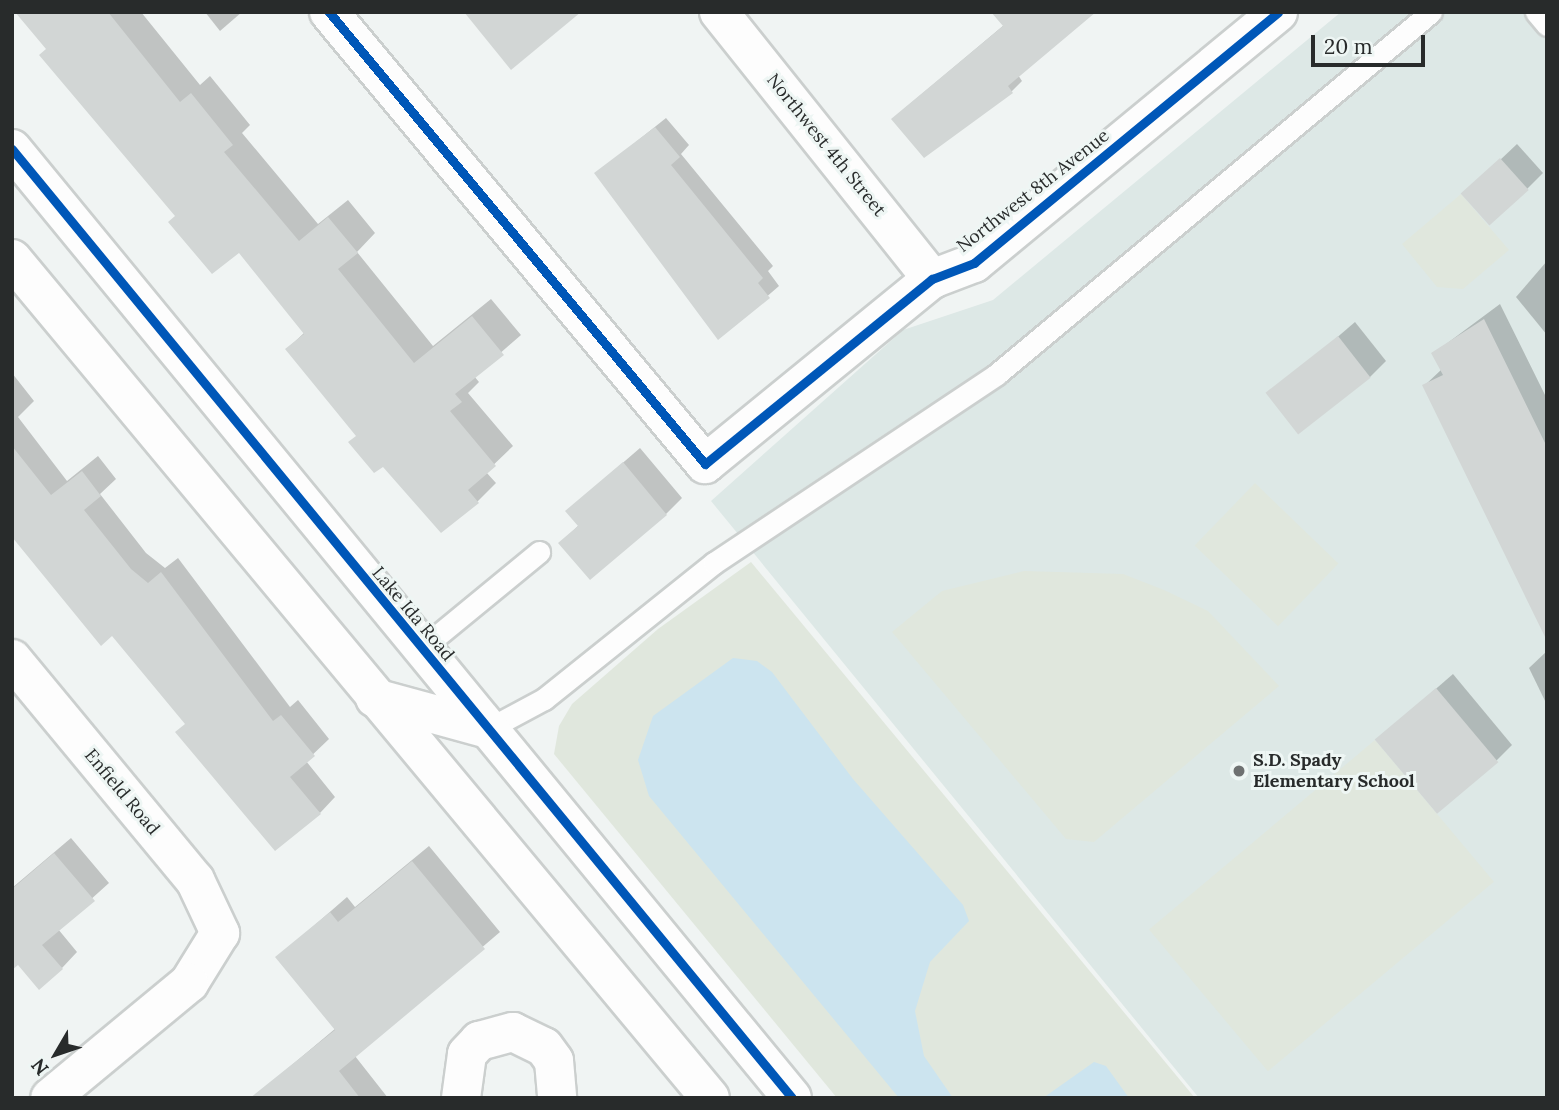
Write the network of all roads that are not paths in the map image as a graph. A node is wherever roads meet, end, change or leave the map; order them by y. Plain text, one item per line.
1 (329, 12) edge
2 (719, 12) edge
3 (1278, 12) edge
4 (1431, 12) edge
5 (1536, 12) edge
6 (1547, 25) edge
7 (13, 151) edge
8 (12, 259) edge
9 (932, 279) junction
10 (539, 552) dead end
11 (421, 649) junction
12 (12, 659) edge
13 (374, 698) junction
14 (488, 729) junction
15 (50, 1098) edge
16 (461, 1098) edge
17 (557, 1098) edge
18 (710, 1098) edge
19 (792, 1098) edge

1 - 9 street, Northwest 8th Avenue
2 - 9 street, Northwest 4th Street
3 - 9 street, Northwest 8th Avenue
4 - 14 lane
5 - 6 lane
7 - 11 street, Lake Ida Road
8 - 13 street
10 - 11 lane
11 - 14 street, Lake Ida Road
12 - 15 street, Enfield Road
13 - 14 street
13 - 18 street
14 - 19 street, Lake Ida Road
16 - 17 street

